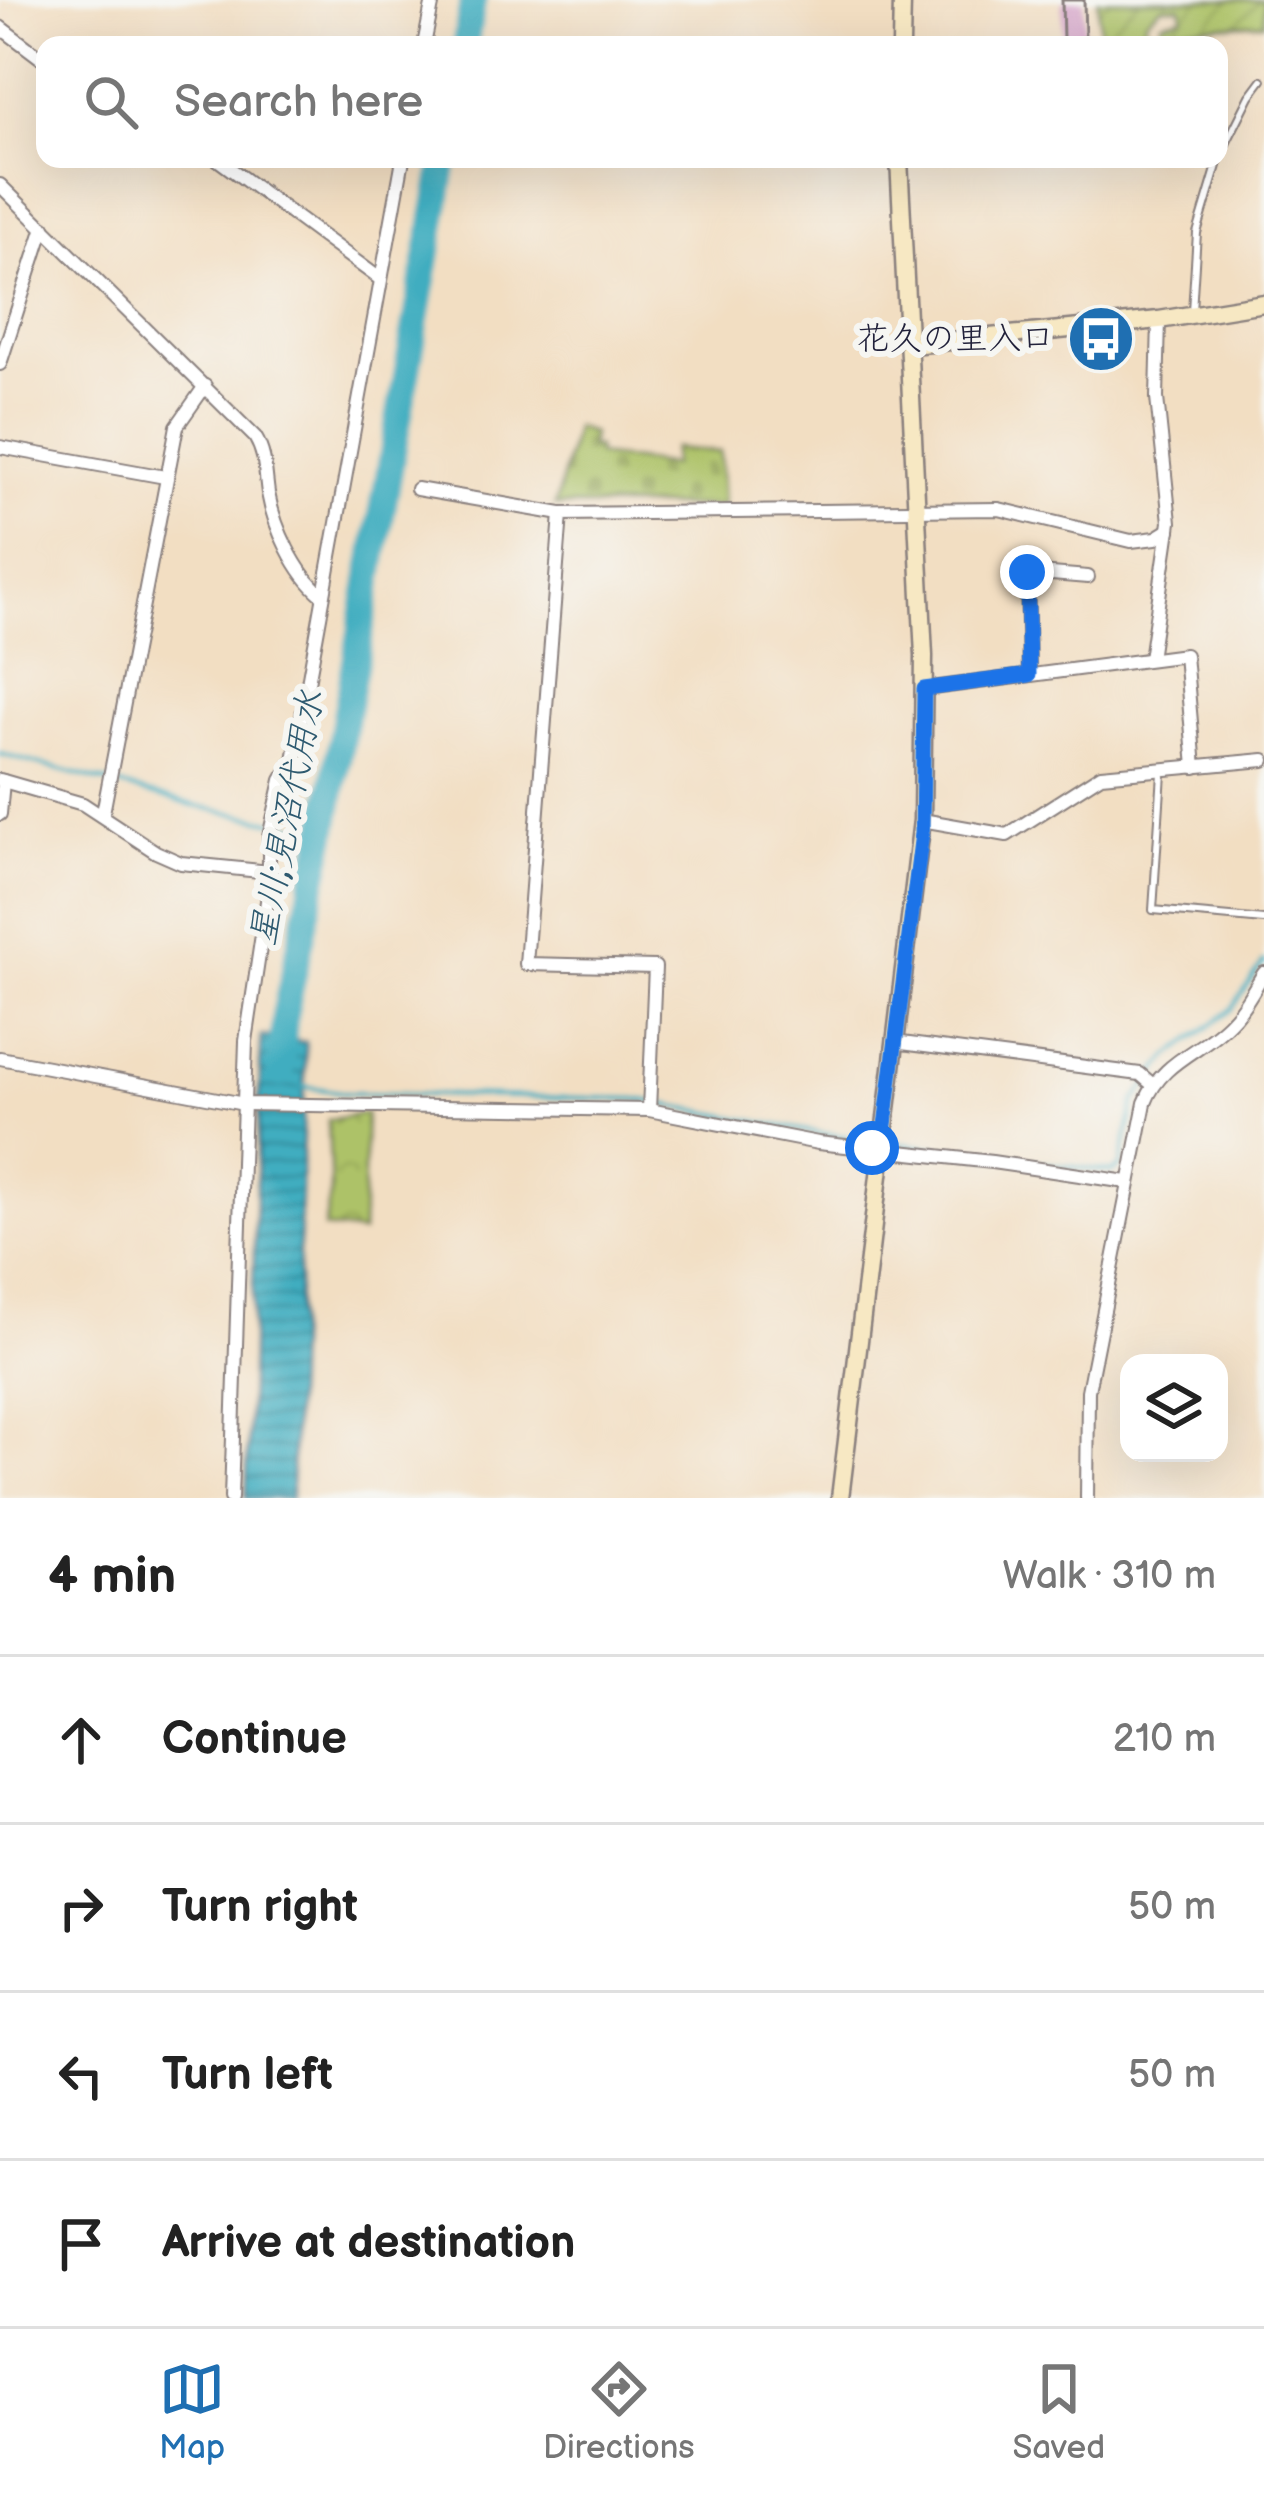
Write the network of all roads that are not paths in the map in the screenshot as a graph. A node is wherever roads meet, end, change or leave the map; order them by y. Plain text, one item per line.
1 (433, 0) edge
2 (902, 0) edge
3 (0, 26) edge
4 (426, 36) edge
5 (901, 36) edge
6 (36, 54) edge
7 (1262, 80) edge
8 (1228, 140) edge
9 (229, 168) edge
10 (401, 168) edge
11 (899, 168) edge
12 (1216, 168) edge
13 (0, 184) edge
14 (44, 227) junction
15 (380, 279) junction
16 (1264, 303) edge
17 (1192, 314) junction
18 (1159, 320) junction
19 (910, 345) junction
20 (0, 364) edge
21 (205, 386) junction
22 (0, 447) edge
23 (165, 477) junction
24 (417, 489) dead end
25 (917, 511) junction
26 (561, 514) junction
27 (1168, 530) junction
28 (1088, 577) dead end
29 (322, 595) junction
30 (1150, 659) junction
31 (1029, 675) junction
32 (924, 689) junction
33 (1264, 760) edge
34 (1195, 767) junction
35 (1162, 769) junction
36 (1, 781) edge
37 (103, 813) junction
38 (0, 814) edge
39 (922, 820) junction
40 (270, 872) junction
41 (1264, 920) edge
42 (1264, 973) edge
43 (894, 1042) junction
44 (0, 1058) edge
45 (1153, 1085) junction
46 (249, 1104) junction
47 (649, 1109) junction
48 (882, 1149) junction
49 (1126, 1182) junction
50 (231, 1498) edge
51 (840, 1498) edge
52 (1088, 1498) edge

1 - 4 street
2 - 5 street
3 - 6 street
7 - 8 lane
9 - 15 street
10 - 15 street
11 - 19 street
12 - 17 lane
13 - 14 street
14 - 20 street
14 - 21 street
15 - 29 street
16 - 17 street
17 - 18 street
18 - 19 street
18 - 27 street
19 - 25 street
21 - 23 street
21 - 29 street
22 - 23 street
23 - 37 street
24 - 26 street
25 - 26 street
25 - 27 street
25 - 32 street
26 - 47 street
27 - 30 street
28 - 31 street
29 - 40 street
30 - 31 street
30 - 34 street
31 - 32 street
32 - 39 street
33 - 34 street
34 - 35 street
35 - 39 street
35 - 41 lane
36 - 37 street
36 - 38 street
37 - 40 street
39 - 43 street
40 - 46 street
42 - 45 street
43 - 45 street
43 - 48 street
44 - 46 street
45 - 49 street
46 - 47 street
46 - 50 street
47 - 48 street
48 - 49 street
48 - 51 street
49 - 52 street

